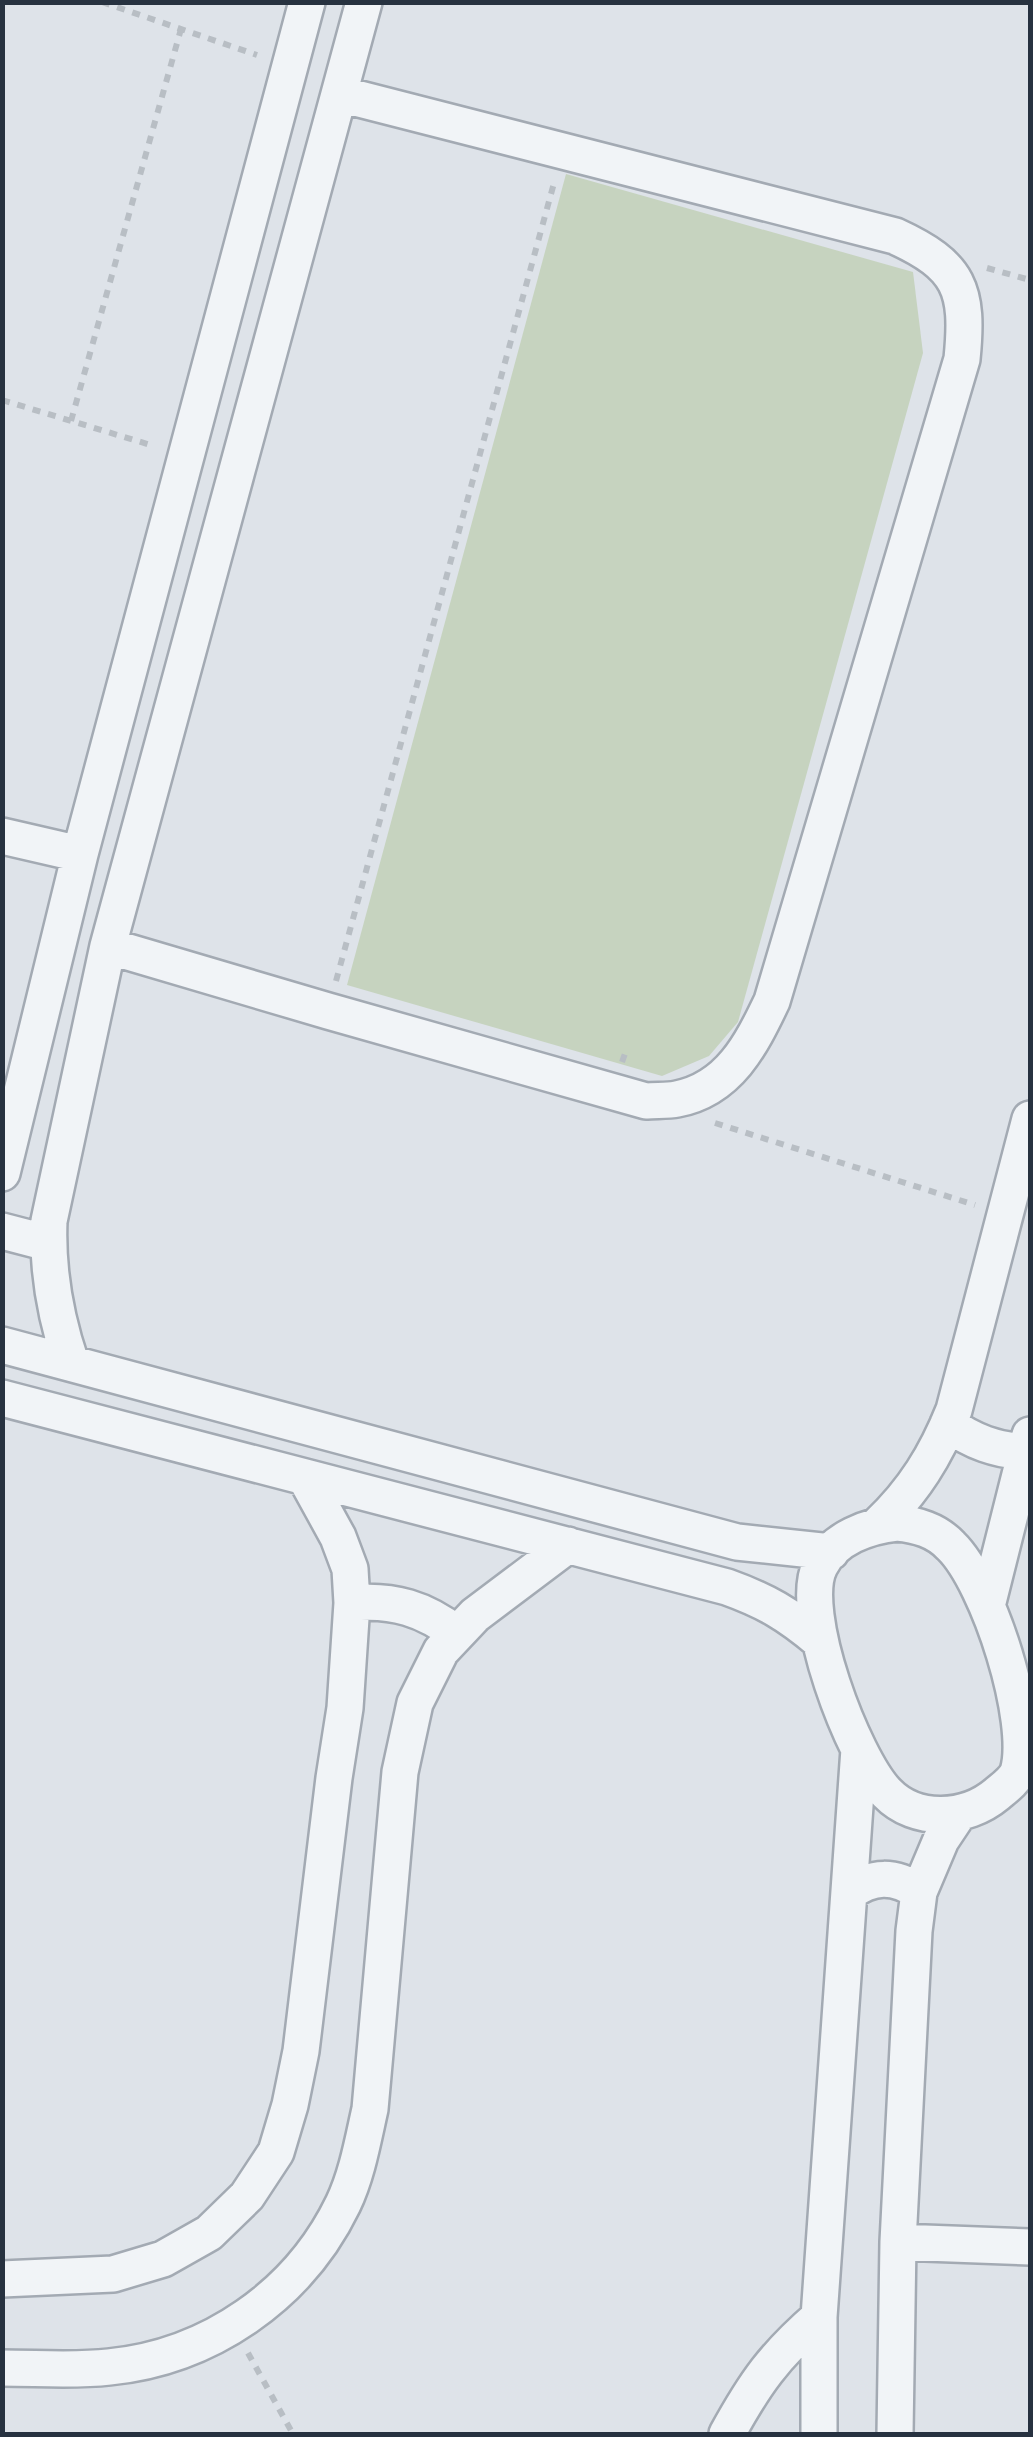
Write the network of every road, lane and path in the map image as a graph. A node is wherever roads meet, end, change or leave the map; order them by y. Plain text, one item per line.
1 (102, 2) edge
2 (307, 2) edge
3 (364, 2) edge
4 (181, 29) junction
5 (290, 66) junction
6 (340, 94) junction
7 (562, 151) junction
8 (2, 400) edge
9 (72, 421) junction
10 (186, 456) junction
11 (120, 702) junction
12 (170, 717) junction
13 (2, 836) edge
14 (80, 854) junction
15 (108, 946) junction
16 (328, 1012) junction
17 (702, 1119) dead end
18 (1030, 1119) edge
19 (2, 1173) edge
20 (1004, 1215) junction
21 (2, 1231) edge
22 (48, 1244) junction
23 (2, 1345) edge
24 (71, 1363) junction
25 (2, 1398) edge
26 (948, 1424) junction
27 (1028, 1443) edge
28 (306, 1477) junction
29 (878, 1525) junction
30 (737, 1542) junction
31 (568, 1545) junction
32 (831, 1552) junction
33 (726, 1587) junction
34 (988, 1602) junction
35 (352, 1603) junction
36 (457, 1634) junction
37 (820, 1641) junction
38 (1025, 1700) edge
39 (859, 1750) junction
40 (1024, 1773) edge
41 (959, 1813) junction
42 (918, 1892) junction
43 (849, 1893) junction
44 (898, 2242) junction
45 (1030, 2247) edge
46 (2, 2279) edge
47 (819, 2317) junction
48 (232, 2326) junction
49 (2, 2368) edge
50 (293, 2434) edge
51 (727, 2434) edge
52 (820, 2434) edge
53 (896, 2434) edge

1 - 4 path
2 - 5 street
3 - 6 street
4 - 5 path
4 - 9 path
5 - 10 street
6 - 7 street
6 - 12 street
7 - 16 path
7 - 16 street
8 - 9 path
9 - 10 path
10 - 11 street
11 - 12 street
11 - 14 street
12 - 15 street
13 - 14 street
14 - 19 street
15 - 16 street
15 - 22 street
17 - 20 path
18 - 20 street
20 - 26 street
21 - 22 street
22 - 24 street
23 - 24 street
24 - 30 street
25 - 28 street
26 - 27 street
26 - 29 street
27 - 34 street
28 - 31 street
28 - 35 street
29 - 32 street
29 - 34 street
30 - 32 street
30 - 33 street
31 - 33 street
31 - 36 street
32 - 37 street
33 - 37 street
34 - 38 street
35 - 36 street
35 - 46 street
36 - 48 street
37 - 39 street
38 - 40 street
39 - 41 street
39 - 43 street
40 - 41 street
41 - 42 street
42 - 43 street
42 - 44 street
43 - 47 street
44 - 45 street
44 - 53 street
47 - 51 street
47 - 52 street
48 - 49 street
48 - 50 path

